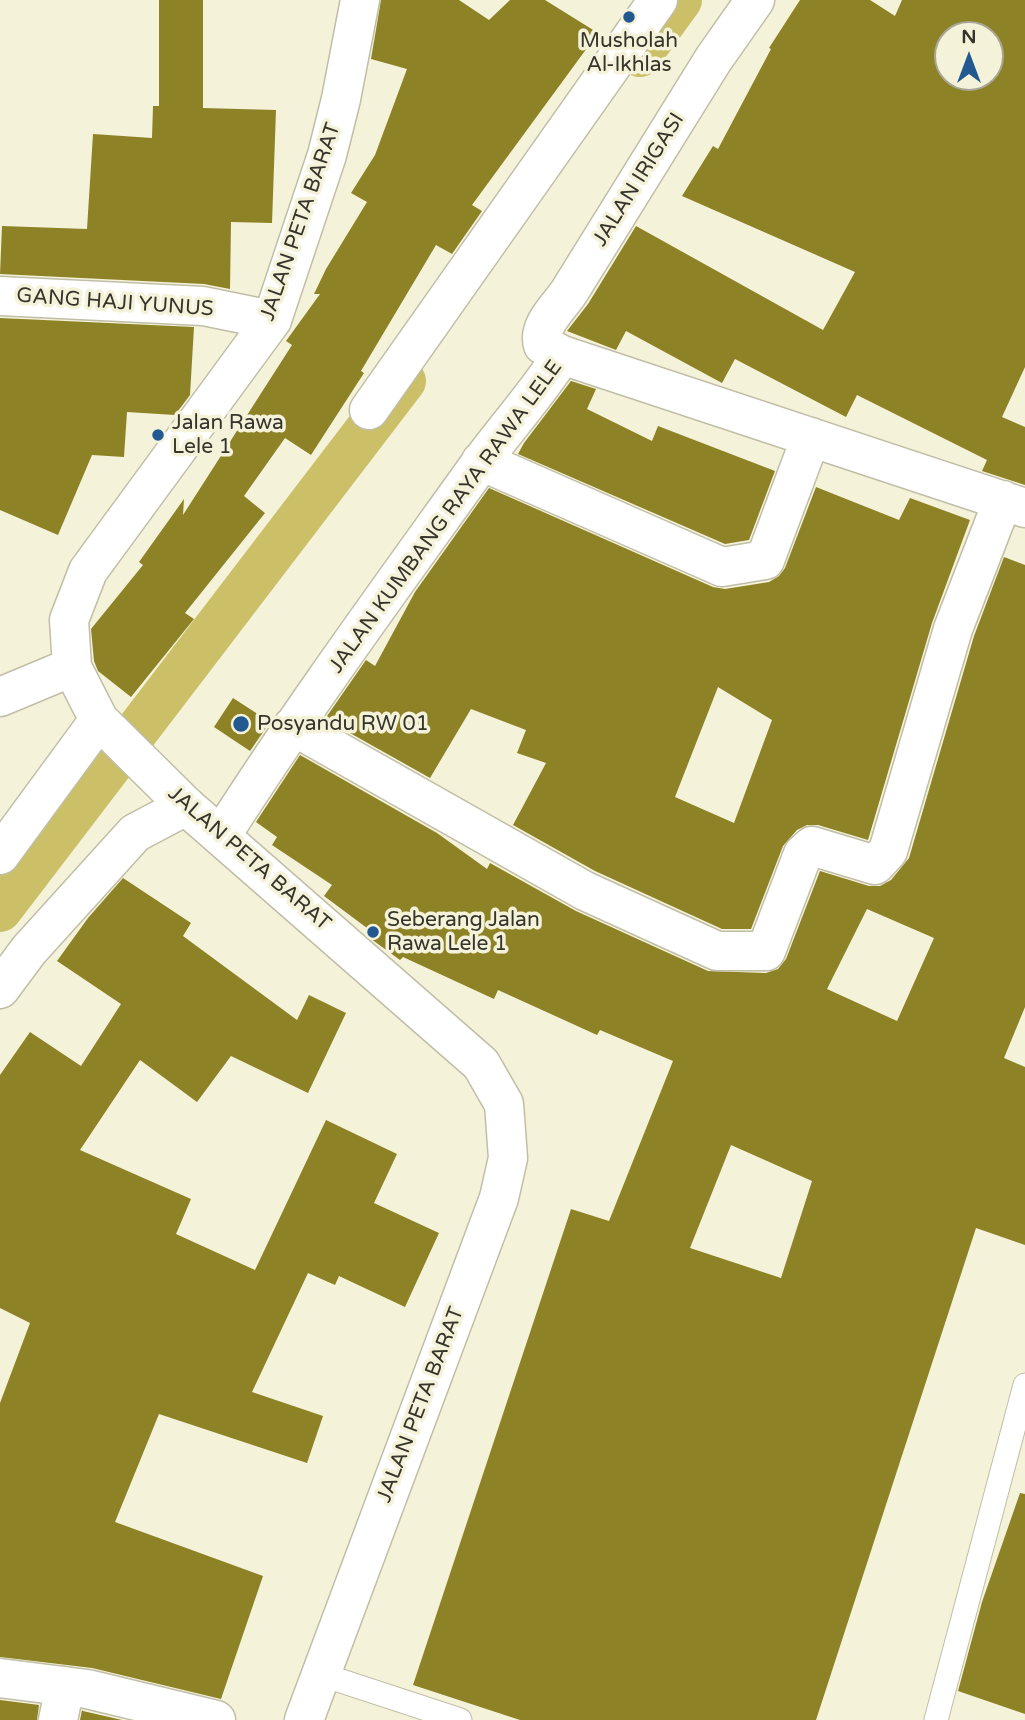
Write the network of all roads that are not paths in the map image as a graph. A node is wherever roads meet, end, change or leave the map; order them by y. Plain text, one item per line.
1 (360, 0) edge
2 (658, 0) edge
3 (755, 0) edge
4 (0, 296) edge
5 (272, 320) junction
6 (562, 355) junction
7 (369, 410) dead end
8 (811, 437) junction
9 (481, 461) junction
10 (1014, 504) edge
11 (72, 667) junction
12 (0, 697) edge
13 (101, 723) junction
14 (293, 726) junction
15 (184, 804) junction
16 (220, 836) junction
17 (0, 855) edge
18 (0, 989) edge
19 (1025, 1385) edge
20 (320, 1674) junction
21 (0, 1678) edge
22 (62, 1703) edge
23 (216, 1720) edge
24 (304, 1720) edge
25 (460, 1720) edge
26 (936, 1720) edge

1 - 5 street, JALAN PETA BARAT
2 - 7 street
3 - 6 street, JALAN IRIGASI
4 - 5 street, GANG HAJI YUNUS
5 - 11 street, JALAN PETA BARAT
6 - 8 street, JALAN KUMBANG RAYA RAWA LELE
6 - 9 street, JALAN KUMBANG RAYA RAWA LELE
8 - 9 street
8 - 10 street, JALAN KUMBANG RAYA RAWA LELE
9 - 14 street, JALAN KUMBANG RAYA RAWA LELE
10 - 14 street
11 - 12 street
11 - 13 street, JALAN PETA BARAT
13 - 15 street, JALAN PETA BARAT
13 - 17 street
14 - 16 street, JALAN KUMBANG RAYA RAWA LELE
15 - 16 street, JALAN PETA BARAT
15 - 18 street
16 - 20 street, JALAN PETA BARAT
19 - 26 lane
20 - 24 street, JALAN PETA BARAT
20 - 25 lane
21 - 22 street
22 - 23 street

